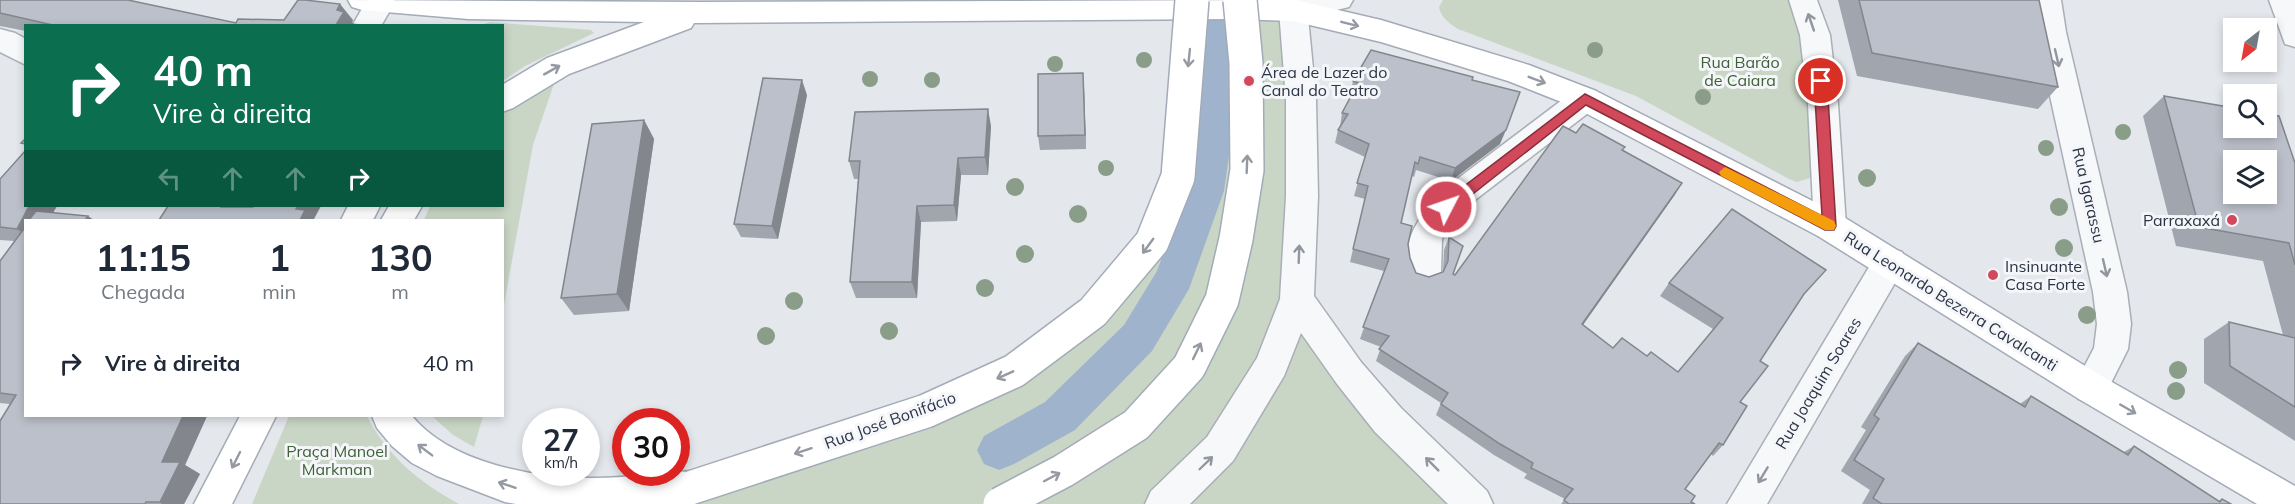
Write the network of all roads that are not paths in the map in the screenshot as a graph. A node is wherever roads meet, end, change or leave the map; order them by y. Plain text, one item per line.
1 (1192, 0) edge
2 (1240, 0) edge
3 (1339, 0) edge
4 (1803, 0) edge
5 (2047, 0) edge
6 (2283, 0) edge
7 (370, 9) edge
8 (1293, 10) junction
9 (700, 13) junction
10 (463, 17) edge
11 (2295, 36) edge
12 (0, 40) edge
13 (24, 53) edge
14 (504, 99) edge
15 (1585, 99) junction
16 (1830, 226) junction
17 (1890, 262) junction
18 (1424, 273) edge
19 (1298, 299) junction
20 (2091, 388) junction
21 (257, 417) edge
22 (391, 417) edge
23 (690, 488) junction
24 (213, 504) edge
25 (624, 504) edge
26 (1000, 504) edge
27 (1164, 504) edge
28 (1474, 504) edge
29 (1746, 504) edge
30 (2291, 504) edge

1 -> 23 main road, Rua José Bonifácio, bridge
26 -> 2 main road, bridge
3 - 8 street
16 -> 4 street
5 -> 20 street, Rua Igarassu
6 - 11 street
7 - 10 main road, Rua Leonardo Bezerra Cavalcanti
8 - 9 main road, Rua Leonardo Bezerra Cavalcanti
8 -> 15 main road, Rua Leonardo Bezerra Cavalcanti
19 -> 8 street
9 - 10 main road, Rua Leonardo Bezerra Cavalcanti
14 -> 9 main road
12 - 13 street
15 - 16 main road, Rua Leonardo Bezerra Cavalcanti
15 - 18 street
16 - 17 main road, Rua Leonardo Bezerra Cavalcanti
17 - 20 main road, Rua Leonardo Bezerra Cavalcanti
17 -> 29 street, Rua Joaquim Soares
27 -> 19 street
28 -> 19 street
20 -> 30 main road, Rua Leonardo Bezerra Cavalcanti
21 -> 24 main road
23 -> 22 main road
23 - 25 main road

